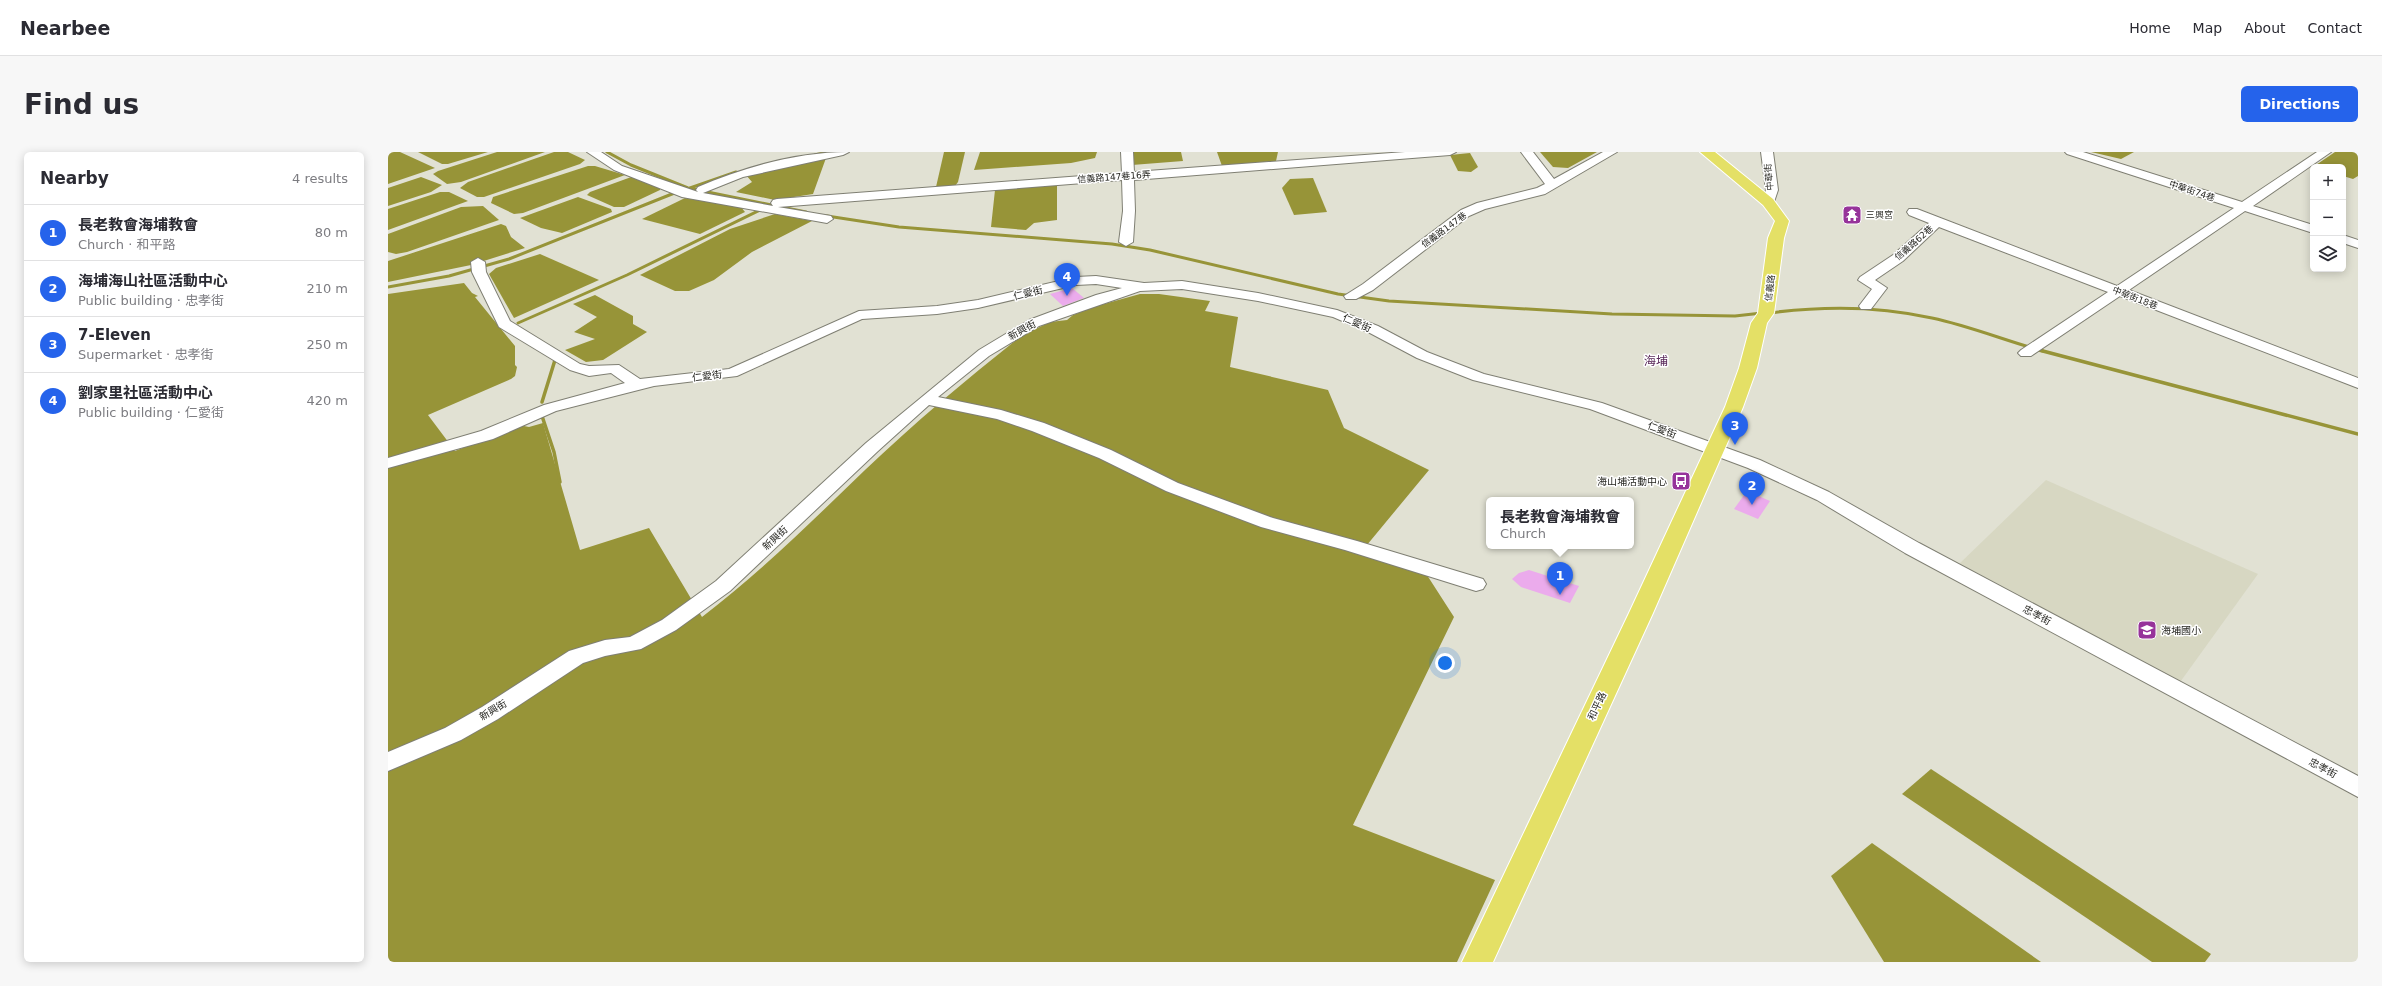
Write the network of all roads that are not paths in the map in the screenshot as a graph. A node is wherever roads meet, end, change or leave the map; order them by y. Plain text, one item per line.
1 (592, 152) edge
2 (613, 152) edge
3 (822, 152) edge
4 (843, 152) edge
5 (1127, 152) edge
6 (1450, 152) edge
7 (1527, 152) edge
8 (1611, 152) edge
9 (1706, 152) edge
10 (1767, 152) edge
11 (2071, 152) edge
12 (2325, 152) edge
13 (1128, 176) junction
14 (1552, 185) junction
15 (688, 189) junction
16 (1768, 202) junction
17 (777, 203) junction
18 (2245, 208) junction
19 (1913, 212) dead end
20 (838, 213) dead end
21 (827, 219) dead end
22 (1937, 222) junction
23 (2310, 228) edge
24 (2346, 240) edge
25 (1126, 242) dead end
26 (2358, 244) edge
27 (478, 265) dead end
28 (1144, 287) junction
29 (2119, 291) junction
30 (1351, 296) dead end
31 (1866, 306) dead end
32 (2029, 350) dead end
33 (2358, 383) edge
34 (638, 385) junction
35 (927, 400) junction
36 (1714, 449) junction
37 (388, 462) edge
38 (1476, 584) dead end
39 (388, 762) edge
40 (2358, 787) edge
41 (1477, 962) edge

1 - 15 street
2 - 15 street
3 - 15 street
4 - 15 street
5 - 13 street
6 - 13 street, 信義路147巷16弄
7 - 14 street
8 - 14 street, 信義路147巷
9 - 16 main road, 信義路
10 - 16 street, 中華街
11 - 18 street, 中華街74巷
12 - 18 street
13 - 17 street, 信義路147巷16弄
13 - 25 street
14 - 30 street, 信義路147巷
15 - 17 street
15 - 21 street
16 - 36 main road, 信義路
17 - 20 street
18 - 23 street, 中華街74巷
18 - 29 street
19 - 22 street, 中華街18巷
22 - 29 street, 中華街18巷
22 - 31 street, 信義路62巷
24 - 26 street
27 - 34 street
28 - 34 street, 仁愛街
28 - 35 street, 新興街
28 - 36 street, 仁愛街
29 - 32 street
29 - 33 street, 中華街18巷
34 - 37 street, 仁愛街
35 - 38 street
35 - 39 street, 新興街
36 - 40 street, 忠孝街
36 - 41 main road, 和平路

